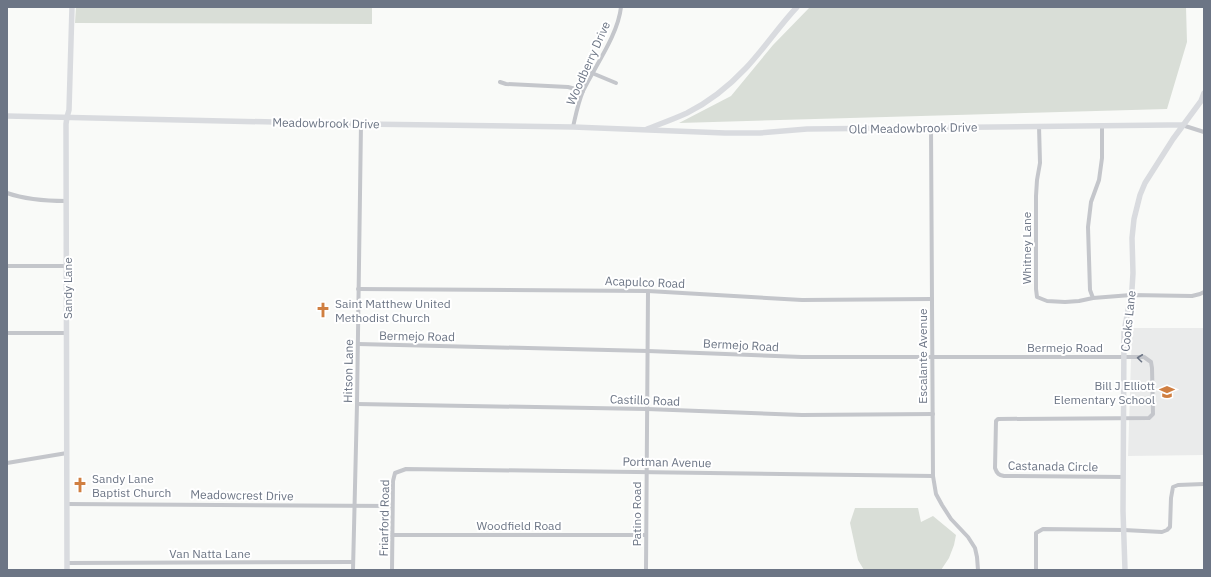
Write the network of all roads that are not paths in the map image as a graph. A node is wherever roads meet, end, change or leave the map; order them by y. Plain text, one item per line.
1 (72, 7) edge
2 (621, 7) edge
3 (797, 7) edge
4 (592, 73) junction
5 (500, 82) dead end
6 (616, 83) dead end
7 (583, 91) junction
8 (1204, 93) edge
9 (7, 116) edge
10 (67, 117) junction
11 (361, 124) junction
12 (1102, 125) junction
13 (1182, 125) junction
14 (1039, 126) junction
15 (573, 127) junction
16 (930, 128) junction
17 (645, 129) junction
18 (1204, 132) edge
19 (7, 193) edge
20 (66, 201) junction
21 (7, 266) edge
22 (66, 266) junction
23 (358, 289) junction
24 (648, 291) junction
25 (1204, 292) edge
26 (1131, 295) junction
27 (1093, 298) junction
28 (932, 299) junction
29 (7, 333) edge
30 (66, 333) junction
31 (358, 344) junction
32 (648, 350) junction
33 (932, 357) junction
34 (1124, 357) junction
35 (357, 404) junction
36 (647, 409) junction
37 (933, 414) junction
38 (1124, 418) junction
39 (67, 453) junction
40 (7, 463) edge
41 (401, 470) joint
42 (647, 471) junction
43 (933, 476) junction
44 (1123, 477) junction
45 (1204, 484) edge
46 (67, 504) junction
47 (355, 506) junction
48 (392, 506) junction
49 (1124, 530) junction
50 (392, 535) junction
51 (646, 535) junction
52 (353, 562) junction
53 (66, 563) junction
54 (66, 570) edge
55 (353, 570) edge
56 (392, 570) edge
57 (646, 570) edge
58 (978, 570) edge
59 (1036, 570) edge
60 (1125, 570) edge

1 - 10 main road, Sandy Lane
2 - 4 street, Woodberry Drive
3 - 17 main road
4 - 6 street
4 - 7 street, Woodberry Drive
5 - 7 street
7 - 15 street, Woodberry Drive
8 - 13 main road, Cooks Lane
9 - 10 main road, Meadowbrook Drive
10 - 11 main road, Meadowbrook Drive
10 - 20 main road, Sandy Lane
11 - 15 main road, Meadowbrook Drive
11 - 23 street, Hitson Lane
12 - 13 main road, Old Meadowbrook Drive
12 - 14 main road, Old Meadowbrook Drive
12 - 27 street
13 - 18 street
13 - 26 main road, Cooks Lane
14 - 16 main road, Old Meadowbrook Drive
14 - 27 street, Whitney Lane
15 - 17 main road, Meadowbrook Drive
16 - 17 main road, Old Meadowbrook Drive
16 - 28 street, Escalante Avenue
19 - 20 street
20 - 22 main road, Sandy Lane
21 - 22 street
22 - 30 main road, Sandy Lane
23 - 24 street, Acapulco Road
23 - 31 street, Hitson Lane
24 - 28 street, Acapulco Road
24 - 32 street, Patino Road
25 - 26 street, Whitney Lane
26 - 27 street, Whitney Lane
26 - 34 main road, Cooks Lane
28 - 33 street, Escalante Avenue
29 - 30 street
30 - 39 main road, Sandy Lane
31 - 32 street, Bermejo Road
31 - 35 street, Hitson Lane
32 - 33 street, Bermejo Road
32 - 36 street, Patino Road
33 - 34 street, Bermejo Road
33 - 37 street, Escalante Avenue
34 - 38 main road, Cooks Lane
38 -> 34 street, Bermejo Road
35 - 36 street, Castillo Road
35 - 47 street, Hitson Lane
36 - 37 street, Castillo Road
36 - 42 street, Patino Road
37 - 43 street, Escalante Avenue
38 - 44 main road, Cooks Lane
38 - 44 street, Castanada Circle
39 - 40 street
39 - 46 main road, Sandy Lane
41 - 42 street, Portman Avenue
41 - 48 street, Friarford Road
42 - 43 street, Portman Avenue
42 - 51 street, Patino Road
43 - 58 street, Escalante Avenue
44 - 49 main road, Cooks Lane
45 - 49 street
46 - 47 street, Meadowcrest Drive
46 - 53 main road, Sandy Lane
47 - 48 street, Meadowcrest Drive
47 - 52 street, Hitson Lane
48 - 50 street, Friarford Road
49 - 59 street
49 - 60 main road, Cooks Lane
50 - 51 street, Woodfield Road
50 - 56 street, Friarford Road
51 - 57 street, Patino Road
52 - 53 street, Van Natta Lane
52 - 55 street, Hitson Lane
53 - 54 main road, Sandy Lane

